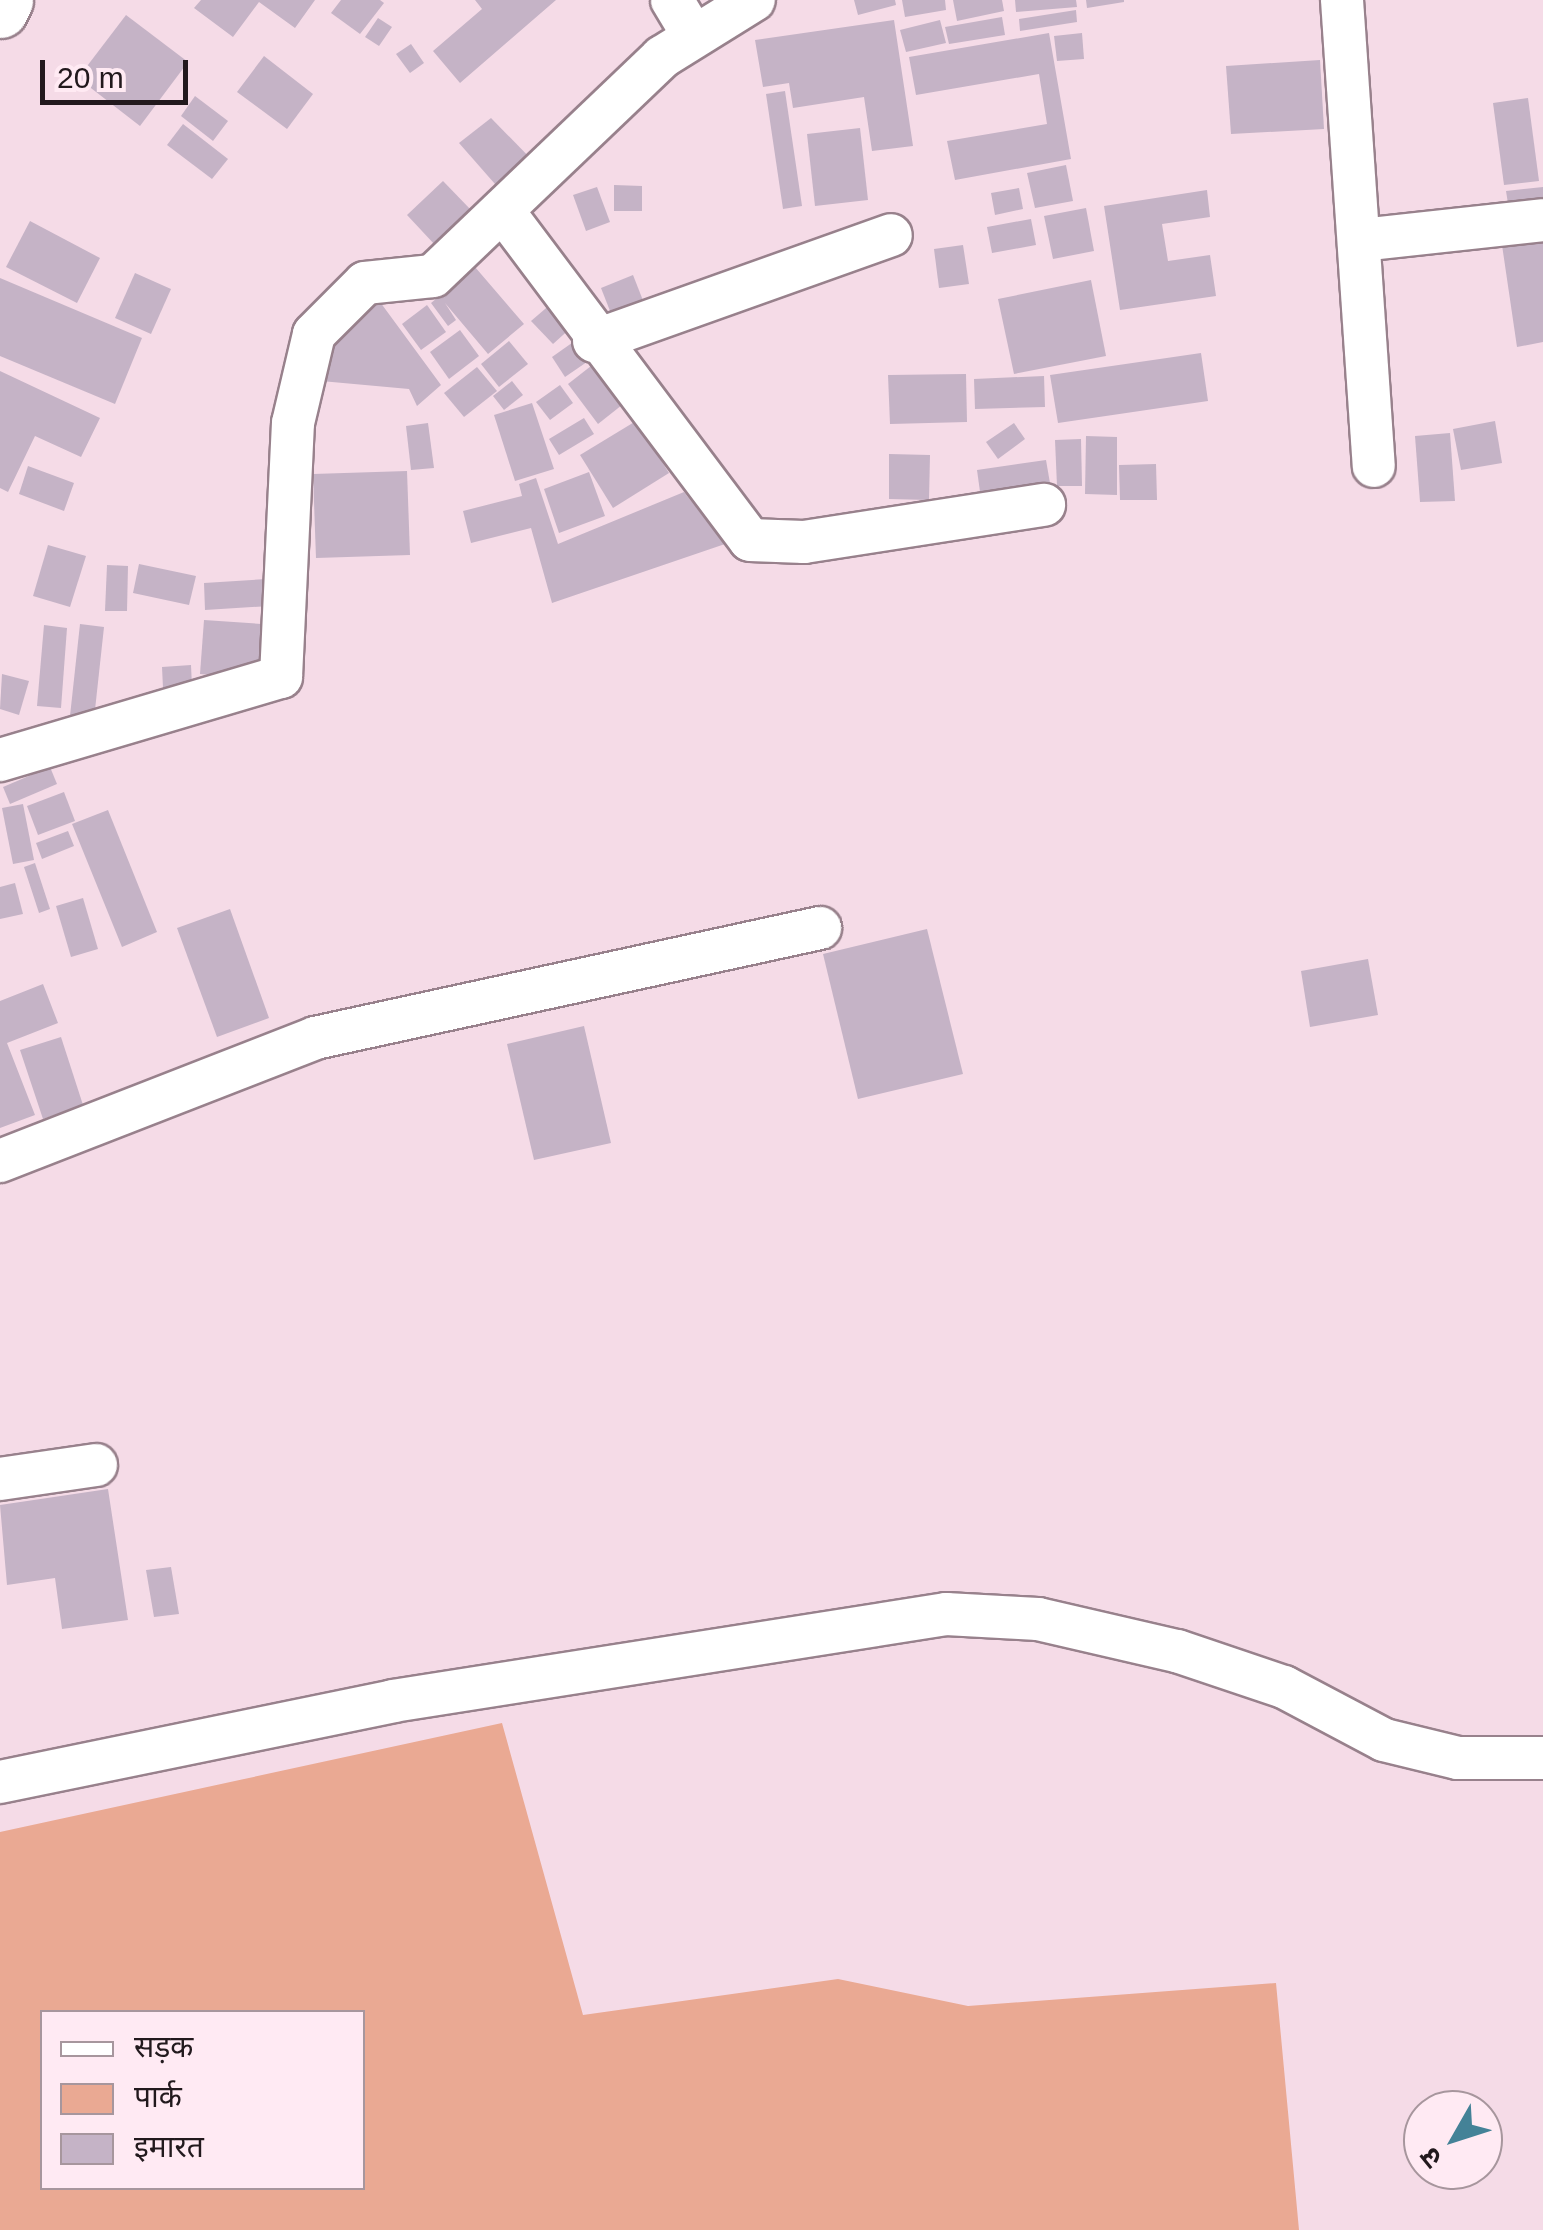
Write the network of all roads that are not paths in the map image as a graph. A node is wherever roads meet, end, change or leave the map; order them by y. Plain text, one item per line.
1 (5, 0) edge
2 (754, 0) edge
3 (1342, 0) edge
4 (0, 10) edge
5 (682, 17) edge
6 (503, 211) junction
7 (1543, 220) edge
8 (891, 235) dead end
9 (1360, 240) junction
10 (594, 341) junction
11 (1374, 466) dead end
12 (1044, 505) dead end
13 (0, 760) edge
14 (820, 928) dead end
15 (0, 1161) edge
16 (96, 1465) dead end
17 (0, 1479) edge
18 (1543, 1758) edge
19 (0, 1782) edge

1 - 4 main road
2 - 5 street
3 - 9 street
5 - 6 street
6 - 10 street
6 - 13 street
7 - 9 street
8 - 10 street
9 - 11 street
10 - 12 street
14 - 15 street
16 - 17 street
18 - 19 street

